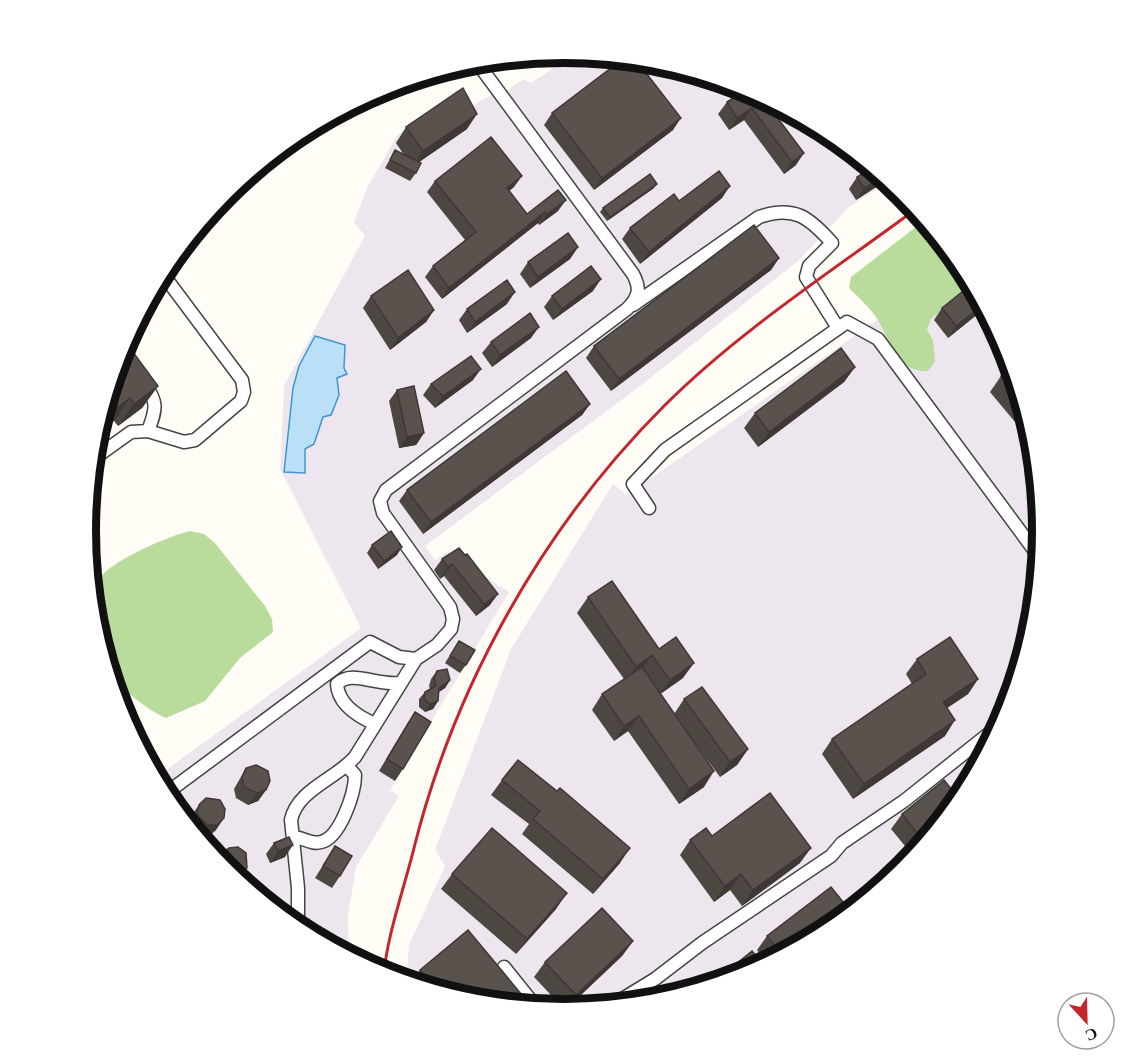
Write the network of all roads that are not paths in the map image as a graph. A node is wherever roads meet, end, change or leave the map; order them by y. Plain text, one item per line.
1 (484, 70) edge
2 (168, 281) edge
3 (627, 309) junction
4 (838, 328) junction
5 (134, 370) edge
6 (148, 431) junction
7 (103, 452) edge
8 (649, 508) dead end
9 (1032, 547) edge
10 (416, 659) junction
11 (400, 683) junction
12 (375, 724) junction
13 (985, 737) edge
14 (347, 766) junction
15 (172, 789) edge
16 (293, 837) junction
17 (297, 916) edge
18 (504, 967) dead end
19 (627, 996) edge
20 (529, 999) edge

1 - 3 street
2 - 6 street
3 - 4 street
3 - 10 street
4 - 8 street
4 - 9 street
5 - 6 street
6 - 7 street
10 - 11 street
10 - 15 street
11 - 12 street
11 - 12 street
12 - 14 street
13 - 19 street
14 - 16 street
14 - 16 street
16 - 17 street
18 - 20 street

